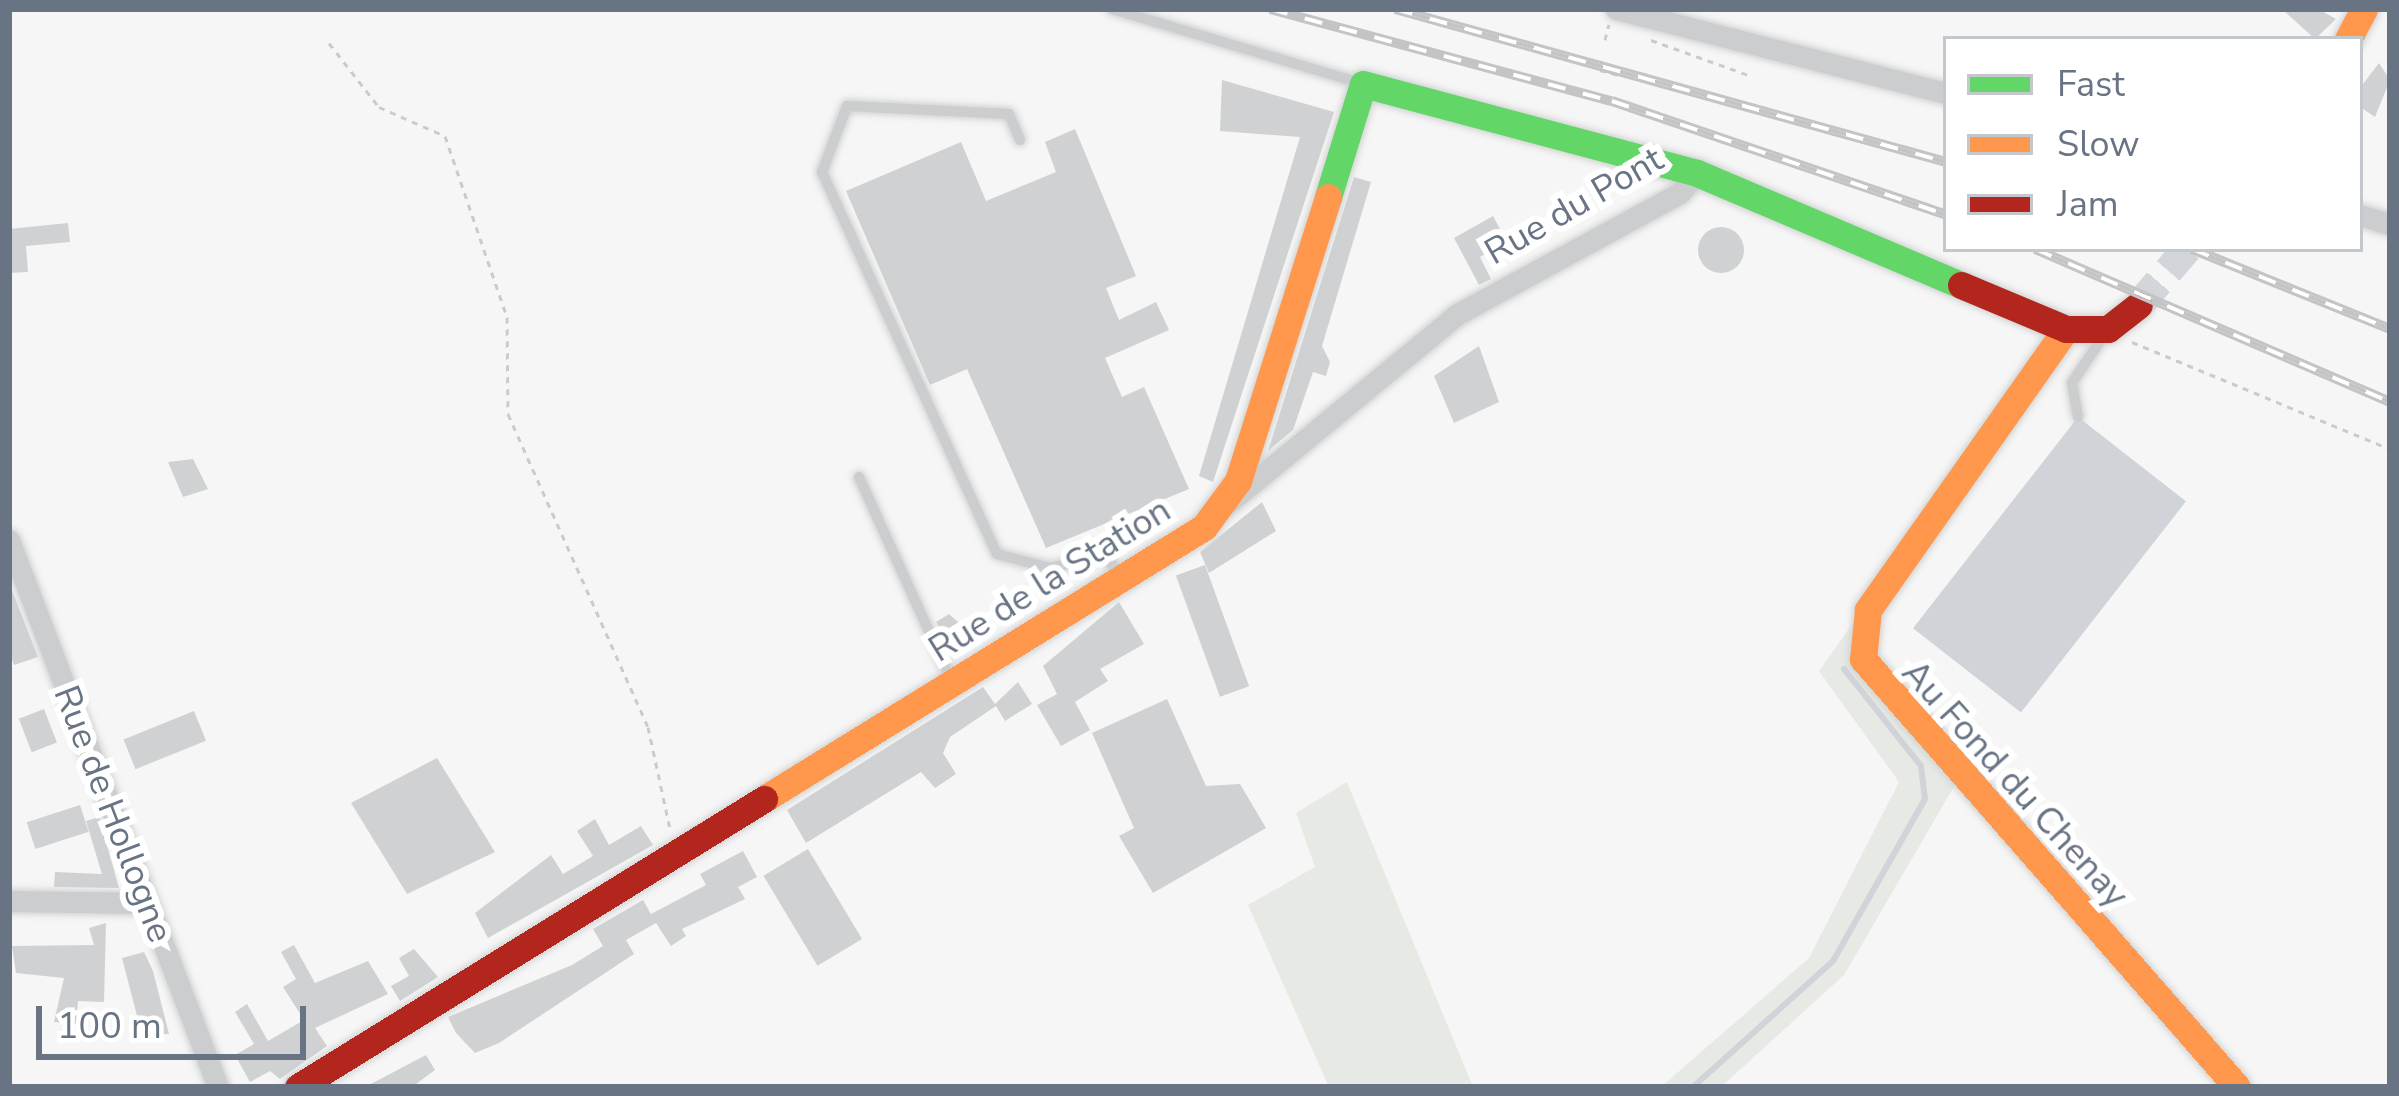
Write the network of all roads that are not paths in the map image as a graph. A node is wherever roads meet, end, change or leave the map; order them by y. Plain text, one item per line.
1 (1112, 9) edge
2 (1616, 9) edge
3 (2365, 9) edge
4 (2350, 36) edge
5 (1363, 83) junction
6 (1943, 92) edge
7 (1020, 140) dead end
8 (1697, 173) junction
9 (2139, 305) tunnel mouth
10 (2066, 329) junction
11 (2108, 329) junction
12 (2078, 417) dead end
13 (860, 477) dead end
14 (1221, 509) junction
15 (9, 540) edge
16 (1122, 578) junction
17 (952, 683) junction
18 (9, 901) edge
19 (147, 903) junction
20 (218, 1087) edge
21 (298, 1087) edge
22 (2237, 1087) edge

1 - 5 lane
2 - 6 street
3 - 4 street
5 - 8 street
5 - 14 street, Rue de la Station
7 - 16 lane
8 - 10 street, Rue du Pont
8 - 14 street, Rue du Pont
9 - 11 street
10 - 11 street, Rue du Pont
10 - 22 street, Au Fond du Chenay
11 - 12 lane
13 - 17 lane
14 - 16 street, Rue de la Station
15 - 19 street, Rue de Hollogne
16 - 17 street, Rue de la Station
17 - 21 street, Rue de la Station
18 - 19 street
19 - 20 street, Rue de Hollogne

